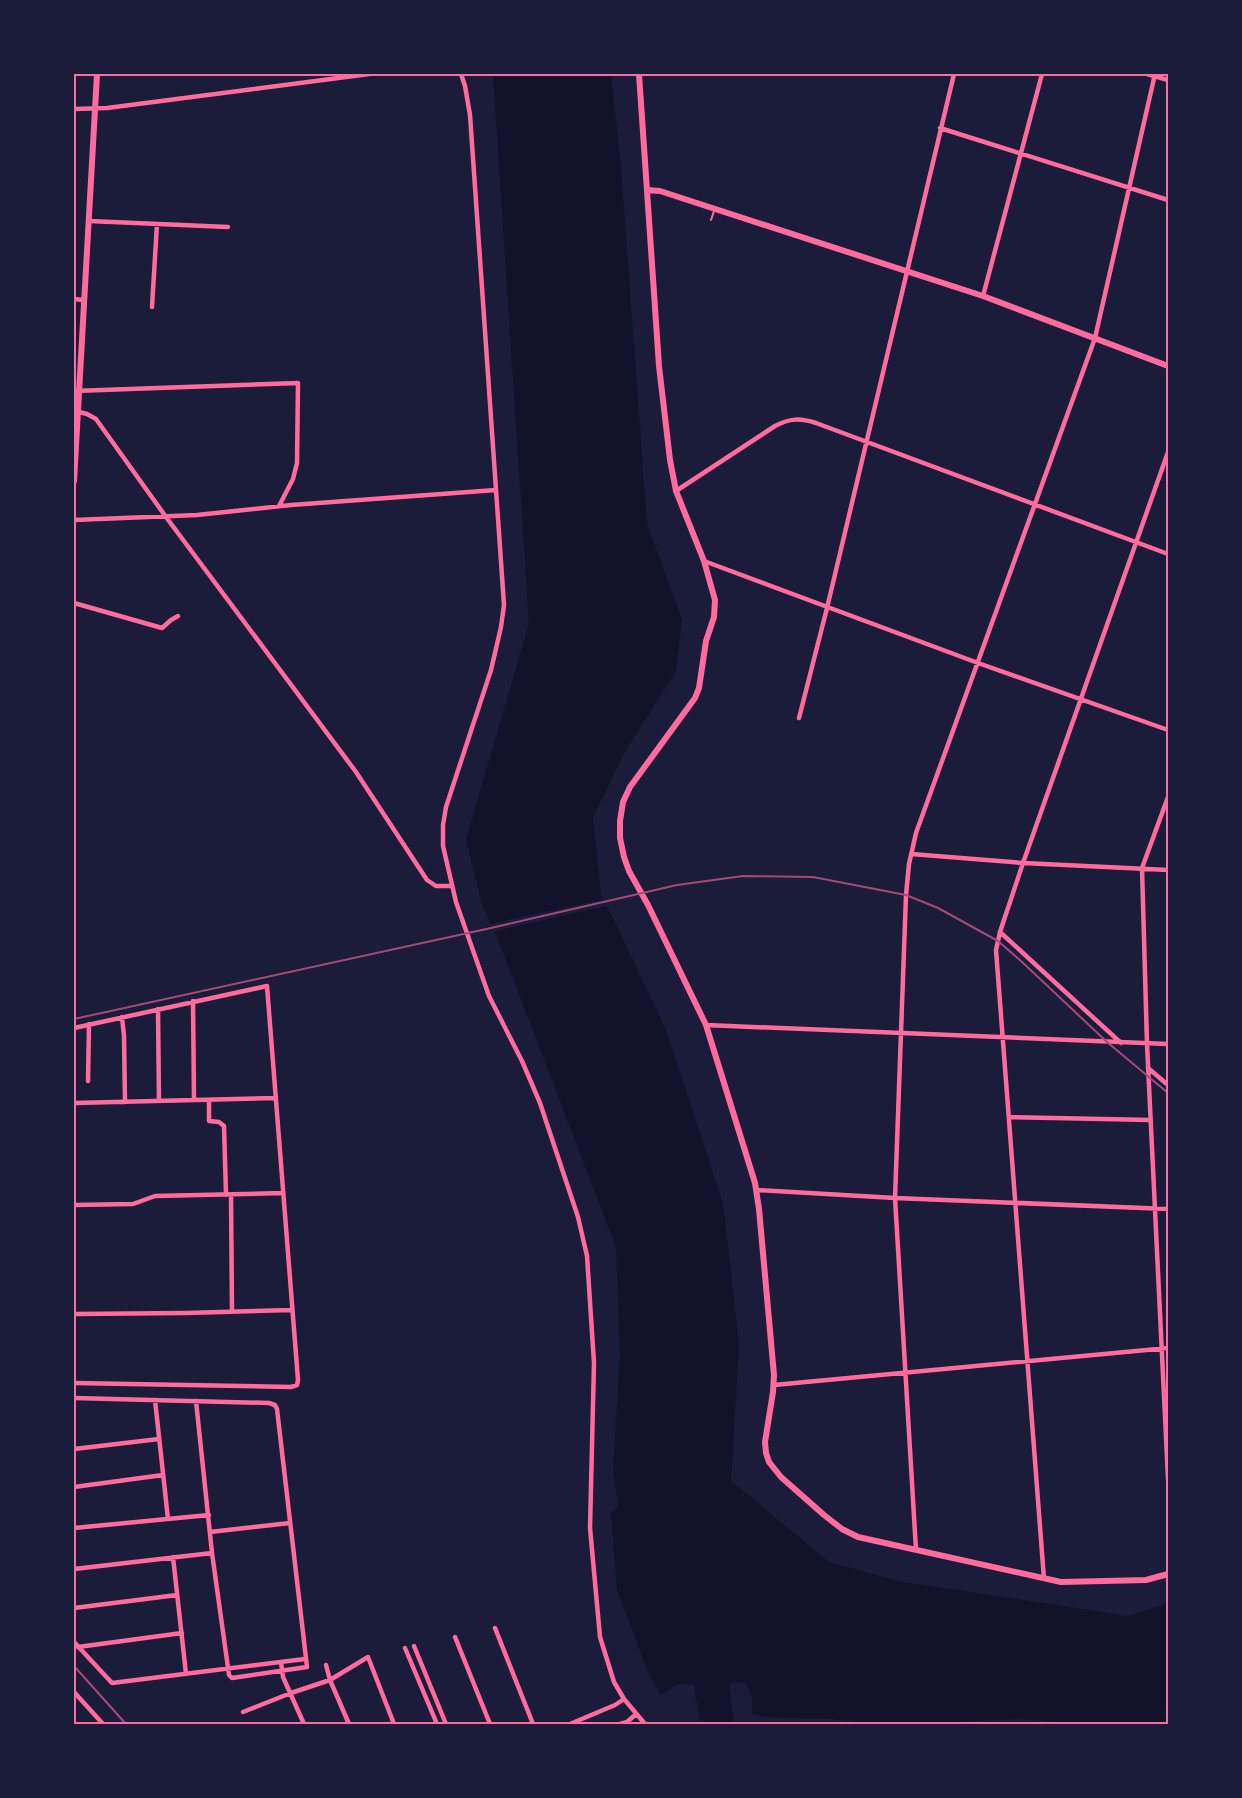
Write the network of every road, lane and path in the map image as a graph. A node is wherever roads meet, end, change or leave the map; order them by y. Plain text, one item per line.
1 (97, 74) edge
2 (369, 74) edge
3 (461, 74) edge
4 (639, 74) edge
5 (954, 74) edge
6 (1042, 74) edge
7 (1147, 74) edge
8 (1154, 75) edge
9 (1168, 80) edge
10 (95, 108) junction
11 (74, 109) edge
12 (940, 128) junction
13 (1021, 153) junction
14 (1129, 188) junction
15 (647, 190) junction
16 (1168, 200) edge
17 (715, 209) junction
18 (711, 220) dead end
19 (89, 221) junction
20 (157, 224) junction
21 (228, 227) dead end
22 (908, 270) junction
23 (983, 296) junction
24 (74, 299) edge
25 (83, 300) junction
26 (152, 307) dead end
27 (1095, 338) junction
28 (1168, 366) edge
29 (77, 392) edge
30 (78, 412) junction
31 (866, 442) junction
32 (1168, 452) edge
33 (74, 470) edge
34 (74, 482) edge
35 (496, 490) junction
36 (676, 491) junction
37 (1036, 505) junction
38 (279, 506) junction
39 (166, 517) junction
40 (74, 520) edge
41 (1137, 542) junction
42 (1168, 554) edge
43 (704, 561) junction
44 (74, 603) edge
45 (828, 608) junction
46 (178, 616) dead end
47 (978, 663) junction
48 (1080, 700) junction
49 (799, 718) dead end
50 (1168, 730) edge
51 (1168, 797) edge
52 (911, 854) junction
53 (1023, 862) junction
54 (1142, 868) junction
55 (1168, 870) edge
56 (452, 886) junction
57 (1000, 932) junction
58 (193, 1001) junction
59 (158, 1008) junction
60 (122, 1017) junction
61 (89, 1024) junction
62 (706, 1025) junction
63 (74, 1028) edge
64 (900, 1033) junction
65 (1004, 1038) junction
66 (1121, 1043) junction
67 (1147, 1044) junction
68 (1168, 1044) edge
69 (1148, 1068) junction
70 (88, 1081) dead end
71 (1168, 1085) edge
72 (275, 1098) junction
73 (194, 1100) junction
74 (209, 1100) junction
75 (159, 1101) junction
76 (124, 1102) junction
77 (74, 1103) edge
78 (1010, 1117) junction
79 (1151, 1120) junction
80 (756, 1190) junction
81 (283, 1193) junction
82 (229, 1195) junction
83 (895, 1198) junction
84 (1016, 1203) junction
85 (74, 1205) edge
86 (1155, 1209) junction
87 (1168, 1209) edge
88 (291, 1310) junction
89 (232, 1311) junction
90 (74, 1314) edge
91 (1168, 1348) edge
92 (1161, 1349) junction
93 (1027, 1361) junction
94 (906, 1372) junction
95 (74, 1383) edge
96 (774, 1385) junction
97 (74, 1398) edge
98 (155, 1400) junction
99 (196, 1401) junction
100 (159, 1439) junction
101 (74, 1449) edge
102 (163, 1476) junction
103 (1168, 1479) edge
104 (74, 1486) edge
105 (208, 1515) junction
106 (168, 1519) junction
107 (290, 1523) junction
108 (74, 1528) edge
109 (210, 1532) junction
110 (916, 1550) junction
111 (212, 1553) junction
112 (173, 1557) junction
113 (74, 1569) edge
114 (1168, 1574) edge
115 (1044, 1579) junction
116 (177, 1595) junction
117 (74, 1608) edge
118 (495, 1628) dead end
119 (182, 1633) junction
120 (455, 1637) dead end
121 (76, 1644) edge
122 (414, 1646) dead end
123 (405, 1648) dead end
124 (305, 1659) junction
125 (281, 1662) junction
126 (326, 1665) dead end
127 (228, 1669) junction
128 (282, 1671) junction
129 (186, 1674) junction
130 (330, 1680) junction
131 (74, 1692) edge
132 (291, 1693) junction
133 (624, 1699) junction
134 (243, 1712) dead end
135 (635, 1714) junction
136 (583, 1722) edge
137 (103, 1725) edge
138 (304, 1725) edge
139 (349, 1725) edge
140 (394, 1725) edge
141 (437, 1725) edge
142 (446, 1725) edge
143 (490, 1725) edge
144 (533, 1725) edge
145 (570, 1725) edge
146 (620, 1725) edge
147 (645, 1725) edge

1 - 10 main road
2 - 10 street
3 - 35 street
4 - 15 main road
5 - 12 street
6 - 13 street
7 - 8 street
8 - 9 street
8 - 14 street
10 - 11 street
10 - 19 main road
12 - 13 street
12 - 22 street
13 - 14 street
13 - 23 street
14 - 16 street
14 - 27 street
15 - 17 main road
15 - 36 main road
17 - 18 lane
17 - 22 main road
19 - 20 street
19 - 25 main road
20 - 21 street
20 - 26 street
22 - 23 main road
22 - 31 street
23 - 27 main road
24 - 25 street
25 - 29 main road
27 - 28 main road
27 - 37 street
29 - 30 main road
29 - 38 street
30 - 33 main road
30 - 39 street
31 - 36 street
31 - 37 street
31 - 45 street
32 - 41 street
33 - 34 main road
35 - 38 street
35 - 56 street
36 - 43 main road
37 - 41 street
37 - 47 street
38 - 39 street
39 - 40 street
39 - 56 street
41 - 42 street
41 - 48 street
43 - 45 street
43 - 62 main road
44 - 46 street
45 - 47 street
45 - 49 street
47 - 48 street
47 - 52 street
48 - 50 street
48 - 53 street
51 - 54 street
52 - 53 street
52 - 64 street
53 - 54 street
53 - 57 street
54 - 55 street
54 - 67 street
56 - 133 street
57 - 65 street
57 - 66 street
58 - 59 street
58 - 72 street
58 - 73 street
59 - 60 street
59 - 75 street
60 - 61 street
60 - 76 street
61 - 63 street
61 - 70 street
62 - 64 street
62 - 80 main road
64 - 65 street
64 - 83 street
65 - 66 street
65 - 78 street
66 - 67 street
67 - 68 street
67 - 69 street
69 - 71 street
69 - 79 street
72 - 74 street
72 - 81 street
73 - 74 street
73 - 75 street
74 - 82 street
75 - 76 street
76 - 77 street
78 - 79 street
78 - 84 street
79 - 86 street
80 - 83 street
80 - 96 main road
81 - 82 street
81 - 88 street
82 - 85 street
82 - 89 street
83 - 84 street
83 - 94 street
84 - 86 street
84 - 93 street
86 - 87 street
86 - 92 street
88 - 89 street
88 - 95 street
89 - 90 street
91 - 92 street
92 - 93 street
92 - 103 street
93 - 94 street
93 - 115 street
94 - 96 street
94 - 110 street
96 - 110 main road
97 - 98 street
98 - 99 street
98 - 100 street
99 - 105 street
99 - 107 street
100 - 101 street
100 - 102 street
102 - 104 street
102 - 106 street
105 - 106 street
105 - 109 street
106 - 108 street
107 - 109 street
107 - 124 street
109 - 111 street
110 - 115 main road
111 - 112 street
111 - 127 street
112 - 113 street
112 - 116 street
114 - 115 main road
116 - 117 street
116 - 119 street
118 - 144 street
119 - 121 street
119 - 129 street
120 - 143 street
121 - 129 street
122 - 142 street
123 - 141 street
124 - 125 street
124 - 128 street
125 - 127 street
125 - 128 street
126 - 130 street
127 - 128 street
127 - 129 street
128 - 132 street
130 - 132 street
130 - 139 street
130 - 140 street
131 - 137 street
132 - 134 street
132 - 138 street
133 - 135 street
133 - 136 street
135 - 146 street
135 - 147 street
136 - 145 street

